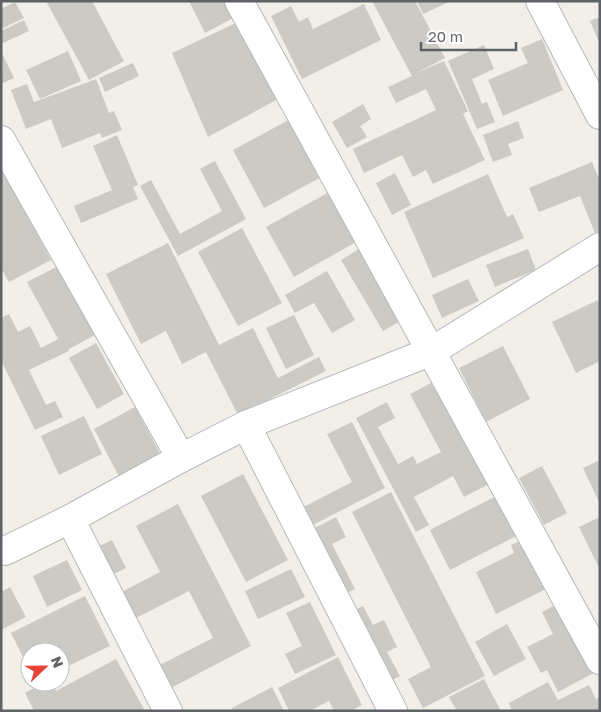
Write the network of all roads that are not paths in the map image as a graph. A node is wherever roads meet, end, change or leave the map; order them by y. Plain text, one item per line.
1 (239, 1) edge
2 (540, 1) edge
3 (600, 115) edge
4 (1, 140) edge
5 (600, 247) edge
6 (432, 351) junction
7 (246, 425) junction
8 (181, 458) junction
9 (70, 519) junction
10 (1, 550) edge
11 (600, 660) edge
12 (168, 711) edge
13 (393, 711) edge

1 - 6 street
2 - 3 street
4 - 8 street
5 - 6 street
6 - 7 street
6 - 11 street
7 - 8 street
7 - 13 street
8 - 9 street
9 - 10 street
9 - 12 street

